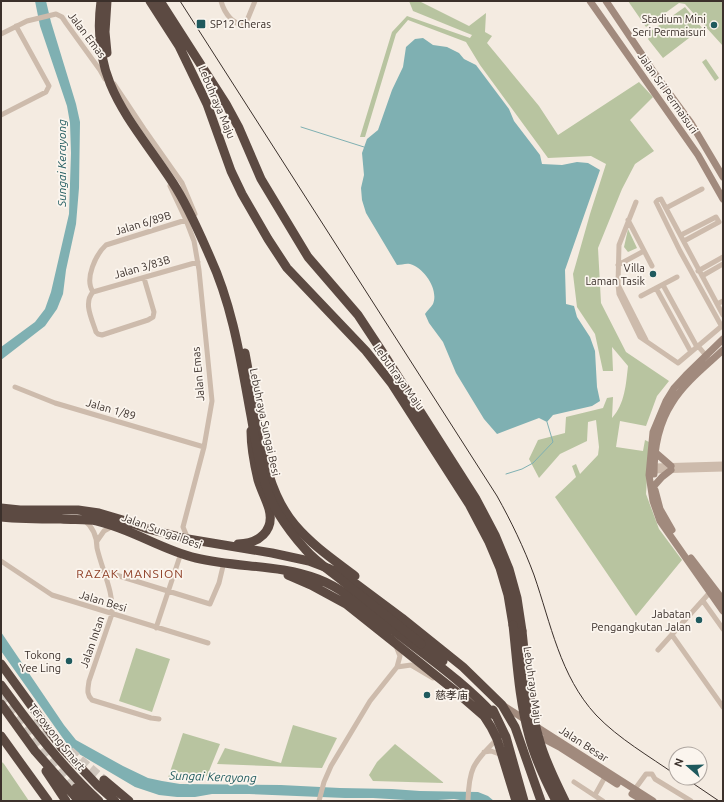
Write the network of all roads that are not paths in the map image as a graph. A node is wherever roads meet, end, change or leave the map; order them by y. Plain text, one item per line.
1 (101, 1) edge
2 (107, 1) edge
3 (150, 1) edge
4 (160, 1) edge
5 (220, 1) edge
6 (255, 1) edge
7 (590, 1) edge
8 (606, 1) edge
9 (16, 26) junction
10 (1, 34) edge
11 (100, 70) junction
12 (652, 71) junction
13 (646, 81) junction
14 (1, 115) edge
15 (723, 177) edge
16 (702, 189) dead end
17 (723, 199) edge
18 (636, 202) dead end
19 (666, 208) junction
20 (186, 220) junction
21 (628, 220) junction
22 (681, 235) junction
23 (194, 241) junction
24 (684, 241) junction
25 (644, 251) junction
26 (723, 257) edge
27 (198, 262) junction
28 (723, 264) edge
29 (618, 265) junction
30 (652, 266) dead end
31 (699, 270) junction
32 (693, 274) junction
33 (702, 276) junction
34 (677, 277) dead end
35 (144, 278) junction
36 (663, 284) junction
37 (656, 288) junction
38 (93, 292) junction
39 (641, 296) dead end
40 (723, 301) edge
41 (717, 304) junction
42 (722, 311) edge
43 (722, 326) edge
44 (723, 339) edge
45 (706, 350) junction
46 (723, 350) edge
47 (691, 352) junction
48 (15, 387) dead end
49 (251, 416) junction
50 (204, 447) junction
51 (656, 453) junction
52 (723, 464) edge
53 (671, 468) junction
54 (652, 469) junction
55 (723, 469) edge
56 (654, 486) junction
57 (1, 508) edge
58 (1, 517) edge
59 (83, 520) junction
60 (114, 526) junction
61 (183, 528) junction
62 (172, 535) junction
63 (188, 539) junction
64 (97, 541) junction
65 (221, 545) junction
66 (179, 560) dead end
67 (1, 561) edge
68 (224, 562) junction
69 (262, 566) junction
70 (103, 571) junction
71 (168, 591) junction
72 (712, 591) junction
73 (723, 600) edge
74 (703, 601) junction
75 (723, 611) edge
76 (112, 614) junction
77 (404, 620) junction
78 (156, 628) junction
79 (723, 629) edge
80 (672, 635) junction
81 (395, 643) junction
82 (208, 644) dead end
83 (658, 650) dead end
84 (1, 664) edge
85 (397, 667) junction
86 (1, 685) edge
87 (454, 690) junction
88 (1, 704) edge
89 (15, 704) junction
90 (502, 705) junction
91 (723, 707) edge
92 (494, 714) junction
93 (159, 719) dead end
94 (33, 721) tunnel mouth
95 (1, 736) edge
96 (497, 739) junction
97 (1, 741) edge
98 (35, 751) junction
99 (484, 752) junction
100 (502, 755) junction
101 (580, 757) junction
102 (526, 762) junction
103 (508, 777) junction
104 (605, 777) junction
105 (104, 780) tunnel mouth
106 (574, 782) dead end
107 (75, 787) tunnel mouth
108 (634, 790) junction
109 (595, 795) junction
110 (44, 801) edge
111 (48, 801) edge
112 (66, 801) edge
113 (79, 801) edge
114 (89, 801) edge
115 (99, 801) edge
116 (115, 801) edge
117 (129, 801) edge
118 (319, 801) edge
119 (468, 801) edge
120 (511, 801) edge
121 (516, 801) edge
122 (524, 801) edge
123 (541, 801) edge
124 (556, 801) edge
125 (566, 801) edge
126 (604, 801) edge
127 (644, 801) edge
128 (653, 801) edge
129 (691, 801) edge

1 - 49 highway, Lebuhraya Sungai Besi, bridge
2 - 77 highway, Lebuhraya Sungai Besi, bridge
3 - 124 highway, Lebuhraya Maju, bridge
4 - 125 highway, Lebuhraya Maju, bridge
5 - 6 street
7 - 13 street, Jalan Sri Permaisuri
8 - 12 street, Jalan Sri Permaisuri
9 - 10 street
9 - 11 street, Jalan Emas
9 - 14 street
11 - 20 street, Jalan Emas
11 - 23 street, Jalan Emas
12 - 13 street
12 - 15 street, Jalan Sri Permaisuri
13 - 17 street, Jalan Sri Permaisuri
16 - 19 street
18 - 21 street
19 - 22 street
19 - 32 street
20 - 23 street, Jalan Emas
20 - 38 street, Jalan 6/89B
21 - 25 street
21 - 29 street
22 - 24 street
22 - 24 street
23 - 27 street, Jalan Emas
24 - 31 street
25 - 29 street
25 - 30 street
26 - 31 street
27 - 35 street, Jalan 3/83B
27 - 50 street, Jalan Emas
28 - 33 street
29 - 47 street
31 - 32 street
31 - 33 street
32 - 43 street
33 - 41 street
34 - 36 street
35 - 38 street, Jalan 3/83B
35 - 38 street
36 - 37 street
36 - 45 street
37 - 39 street
37 - 47 street
40 - 41 street
41 - 42 street
43 - 45 street
44 - 45 street
45 - 46 street
45 - 47 street
45 - 51 street
45 - 54 street
48 - 50 street, Jalan 1/89
49 - 65 highway, bridge
49 - 92 highway, Lebuhraya Sungai Besi, bridge
50 - 61 street, Jalan Emas
51 - 53 street
51 - 54 street
52 - 53 street
53 - 54 street
53 - 55 street
53 - 56 street
54 - 56 street
54 - 72 street
56 - 72 street
57 - 62 highway, Jalan Sungai Besi
58 - 59 highway, Jalan Sungai Besi
59 - 60 highway, Jalan Sungai Besi
59 - 64 street, Jalan Intan
60 - 64 street
60 - 68 highway, Jalan Sungai Besi
61 - 62 street
61 - 63 street
62 - 63 highway, Jalan Sungai Besi
63 - 65 highway, Jalan Sungai Besi
64 - 70 street, Jalan Intan
65 - 77 highway, Lebuhraya Sungai Besi
66 - 71 street
67 - 76 street, Jalan Besi
68 - 69 highway, Jalan Sungai Besi
68 - 71 street
69 - 81 highway
69 - 92 highway, Jalan Sungai Besi
70 - 71 street
70 - 76 street, Jalan Intan
71 - 78 street
72 - 73 street
72 - 74 street
72 - 75 street
74 - 79 street
74 - 80 street
76 - 78 street, Jalan Besi
76 - 93 street, Jalan Intan
77 - 90 highway, Lebuhraya Sungai Besi
78 - 82 street, Jalan Besi
80 - 83 street
80 - 91 street
81 - 85 street
81 - 87 highway
84 - 116 highway
85 - 87 street
85 - 118 street
86 - 89 highway, Terowong Smart
87 - 96 highway
88 - 98 highway
89 - 94 highway
89 - 115 highway, Terowong Smart
90 - 101 street, Jalan Besar
90 - 102 highway, Lebuhraya Sungai Besi
92 - 122 highway, Lebuhraya Sungai Besi
95 - 111 highway
96 - 99 street
96 - 100 highway
97 - 110 highway
98 - 112 highway
98 - 113 highway
99 - 100 street
99 - 119 street
100 - 103 highway
101 - 102 street, Jalan Besar
101 - 104 street, Jalan Besar
101 - 108 street, Jalan Besar
102 - 123 highway, Lebuhraya Sungai Besi
103 - 120 highway
103 - 121 highway
104 - 109 street
104 - 127 street, Jalan Besar
105 - 117 highway
106 - 109 street
107 - 114 highway, Terowong Smart
108 - 128 street, Jalan Besar
108 - 129 street
109 - 126 street

